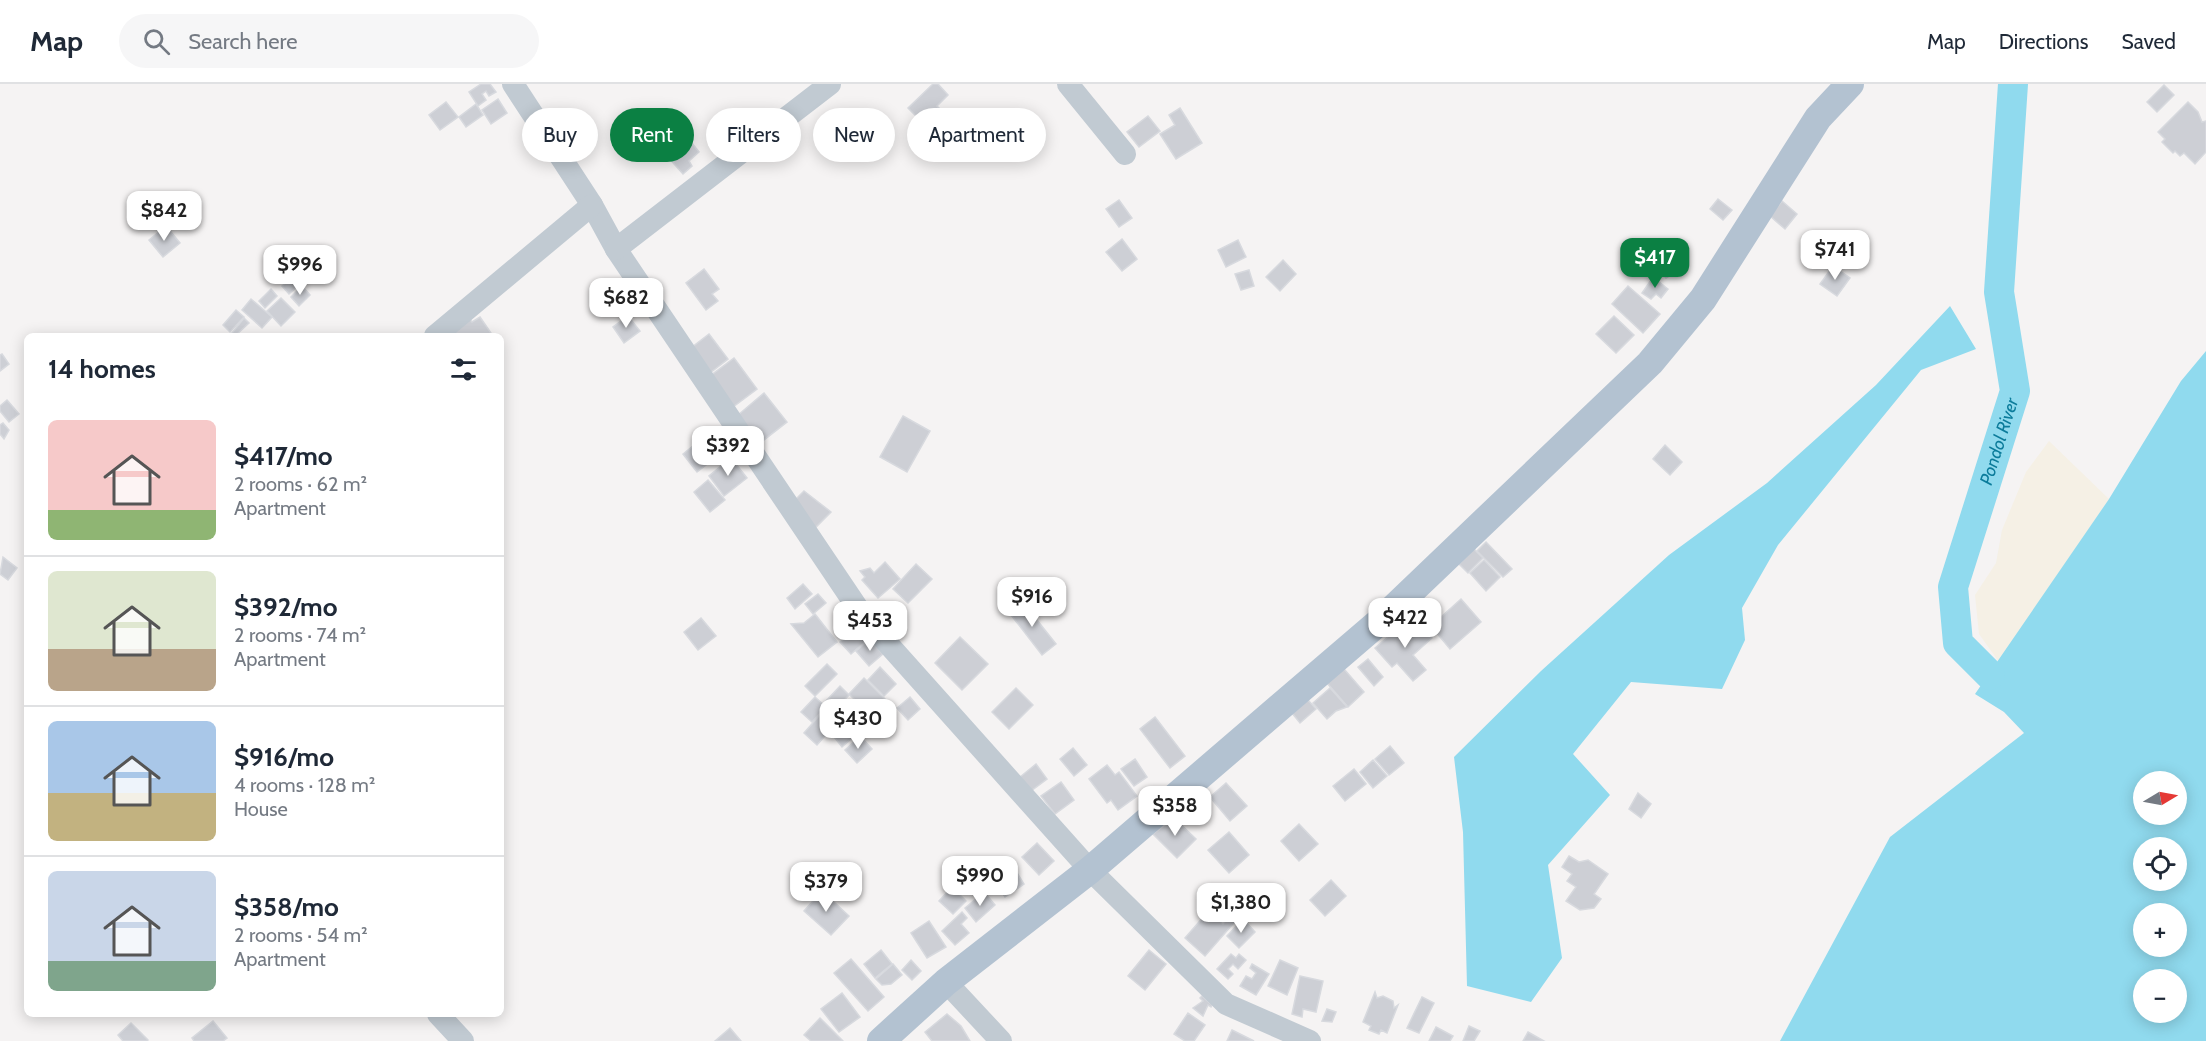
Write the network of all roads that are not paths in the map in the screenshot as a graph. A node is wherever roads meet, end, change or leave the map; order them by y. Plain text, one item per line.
1 (513, 84) edge
2 (830, 84) edge
3 (1068, 84) edge
4 (1850, 84) edge
5 (1125, 154) dead end
6 (592, 205) junction
7 (616, 249) junction
8 (439, 333) edge
9 (1090, 870) junction
10 (946, 982) junction
11 (441, 1017) edge
12 (463, 1041) edge
13 (881, 1041) edge
14 (1001, 1041) edge
15 (1310, 1041) edge

1 - 6 street
2 - 7 street
3 - 5 street
4 - 9 main road
6 - 7 street
6 - 8 street
7 - 9 street
9 - 10 main road
9 - 15 street
10 - 13 main road
10 - 14 street
11 - 12 street

